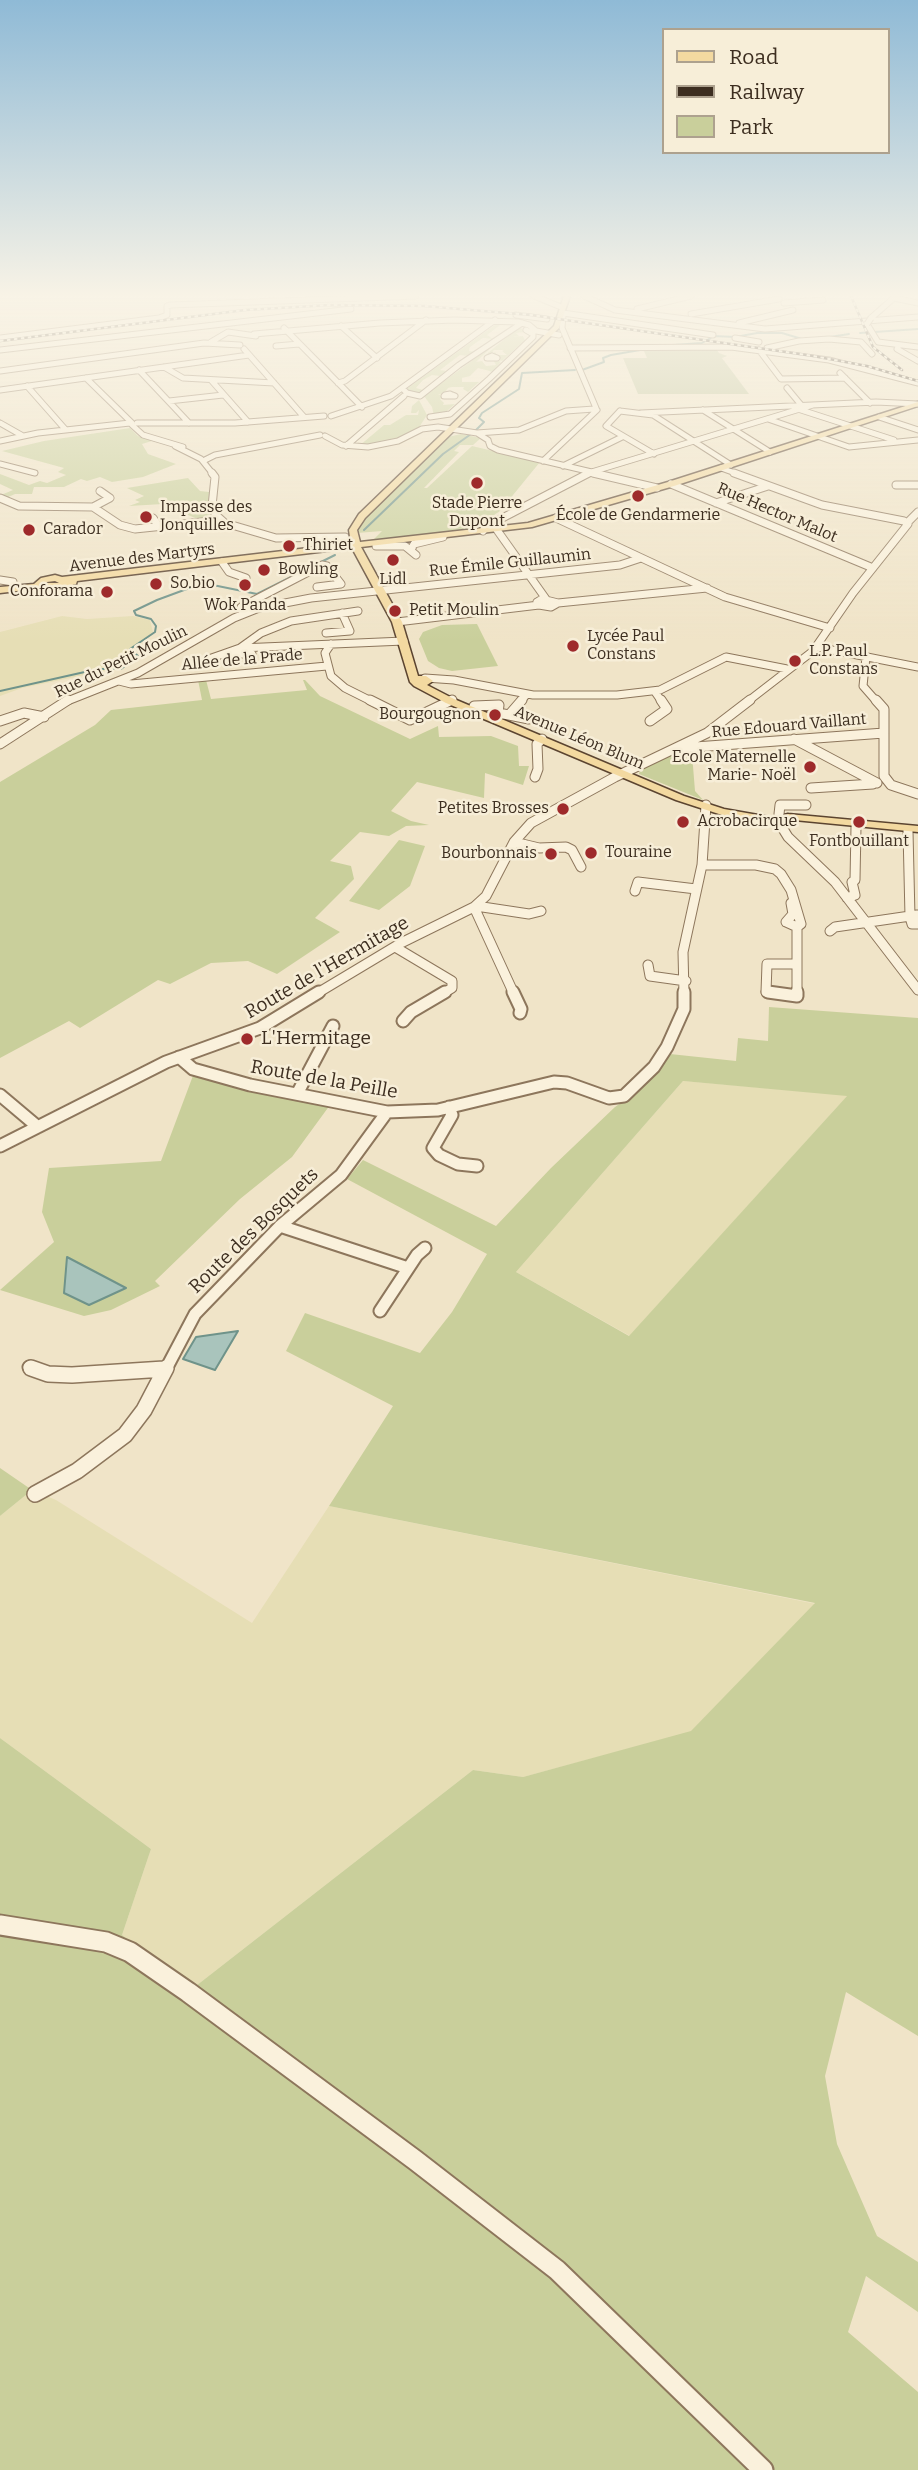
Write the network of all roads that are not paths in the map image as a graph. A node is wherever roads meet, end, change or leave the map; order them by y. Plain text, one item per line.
1 (49, 411) edge
2 (120, 411) edge
3 (178, 411) edge
4 (238, 411) edge
5 (299, 411) edge
6 (351, 411) edge
7 (383, 411) edge
8 (453, 411) edge
9 (458, 411) edge
10 (565, 411) edge
11 (595, 411) edge
12 (620, 411) edge
13 (626, 411) edge
14 (668, 411) edge
15 (676, 411) edge
16 (704, 411) edge
17 (747, 411) edge
18 (791, 411) edge
19 (810, 411) edge
20 (896, 411) edge
21 (641, 412) junction
22 (654, 415) junction
23 (304, 417) junction
24 (879, 417) junction
25 (768, 419) junction
26 (328, 420) junction
27 (248, 422) junction
28 (0, 423) edge
29 (132, 423) junction
30 (189, 423) junction
31 (850, 426) junction
32 (439, 427) junction
33 (65, 429) junction
34 (734, 429) junction
35 (918, 430) edge
36 (464, 432) junction
37 (323, 435) junction
38 (23, 436) junction
39 (488, 437) junction
40 (622, 437) junction
41 (817, 437) junction
42 (918, 440) edge
43 (0, 441) edge
44 (694, 441) junction
45 (897, 443) junction
46 (275, 444) junction
47 (346, 446) junction
48 (770, 452) junction
49 (654, 454) junction
50 (207, 459) junction
51 (543, 461) junction
52 (0, 464) edge
53 (731, 465) junction
54 (563, 466) junction
55 (720, 468) junction
56 (35, 472) dead end
57 (589, 473) junction
58 (671, 484) junction
59 (896, 485) dead end
60 (918, 485) edge
61 (768, 486) junction
62 (657, 488) junction
63 (100, 491) dead end
64 (0, 498) edge
65 (716, 503) junction
66 (93, 507) junction
67 (918, 512) edge
68 (148, 516) dead end
69 (556, 518) junction
70 (220, 520) junction
71 (911, 522) edge
72 (160, 528) junction
73 (498, 530) junction
74 (483, 531) junction
75 (468, 533) junction
76 (443, 537) junction
77 (348, 542) junction
78 (376, 546) junction
79 (641, 558) junction
80 (223, 563) junction
81 (873, 568) junction
82 (529, 575) junction
83 (246, 578) dead end
84 (0, 580) edge
85 (13, 582) dead end
86 (317, 587) dead end
87 (706, 588) junction
88 (0, 589) edge
89 (379, 589) junction
90 (546, 599) junction
91 (558, 603) junction
92 (271, 605) junction
93 (539, 606) junction
94 (250, 611) junction
95 (358, 611) dead end
96 (342, 613) junction
97 (291, 621) junction
98 (397, 622) junction
99 (830, 628) junction
100 (326, 633) dead end
101 (404, 640) junction
102 (331, 644) junction
103 (817, 647) junction
104 (240, 648) junction
105 (260, 649) junction
106 (223, 654) junction
107 (866, 657) junction
108 (200, 662) dead end
109 (327, 666) junction
110 (918, 667) edge
111 (788, 670) junction
112 (421, 680) junction
113 (442, 680) joint
114 (118, 681) junction
115 (655, 692) junction
116 (527, 694) junction
117 (451, 700) junction
118 (474, 706) dead end
119 (433, 710) junction
120 (464, 713) dead end
121 (509, 715) junction
122 (44, 717) junction
123 (529, 719) dead end
124 (0, 720) edge
125 (650, 721) dead end
126 (826, 727) dead end
127 (884, 733) junction
128 (833, 736) junction
129 (542, 739) junction
130 (794, 739) junction
131 (0, 744) edge
132 (697, 744) junction
133 (715, 746) joint
134 (624, 773) junction
135 (535, 777) dead end
136 (887, 782) junction
137 (870, 783) junction
138 (811, 788) dead end
139 (918, 793) edge
140 (806, 805) dead end
141 (706, 806) junction
142 (780, 817) junction
143 (856, 827) junction
144 (915, 831) edge
145 (514, 842) junction
146 (702, 865) junction
147 (581, 867) dead end
148 (696, 889) junction
149 (635, 891) dead end
150 (847, 898) junction
151 (694, 901) joint
152 (475, 906) junction
153 (541, 911) dead end
154 (915, 919) edge
155 (866, 923) junction
156 (830, 931) dead end
157 (395, 947) junction
158 (768, 950) dead end
159 (767, 964) junction
160 (797, 964) junction
161 (648, 965) dead end
162 (685, 981) junction
163 (918, 990) edge
164 (520, 1013) dead end
165 (403, 1021) dead end
166 (332, 1026) dead end
167 (179, 1057) junction
168 (0, 1094) edge
169 (297, 1094) junction
170 (449, 1107) junction
171 (387, 1112) junction
172 (38, 1127) junction
173 (0, 1146) edge
174 (477, 1166) dead end
175 (280, 1226) junction
176 (425, 1248) dead end
177 (408, 1268) junction
178 (380, 1311) dead end
179 (29, 1367) dead end
180 (163, 1369) junction
181 (35, 1494) dead end
182 (0, 1925) edge
183 (763, 2470) edge

1 - 33 street
2 - 29 street
3 - 30 street
4 - 27 street
5 - 23 street
6 - 26 street
7 - 47 street
8 - 32 street
9 - 32 main road
10 - 39 street
11 - 51 street
12 - 40 street
13 - 21 street
14 - 21 street
15 - 22 street
16 - 34 street
17 - 25 street
18 - 25 street
19 - 31 street
20 - 24 main road
21 - 22 street
22 - 44 street
23 - 26 street
23 - 27 street
24 - 31 main road
24 - 35 street
25 - 34 street
25 - 41 street
26 - 37 street
27 - 30 street
28 - 38 street
29 - 30 street
29 - 33 street
29 - 50 street
31 - 41 main road
31 - 45 street
32 - 36 street
32 - 36 street
32 - 47 street
32 - 77 main road
33 - 38 street
34 - 44 street
34 - 48 street
36 - 39 street
37 - 46 street
37 - 47 street
38 - 43 street
39 - 51 street
40 - 49 street
40 - 54 street
41 - 45 street
41 - 48 main road
42 - 45 street
44 - 49 street
44 - 53 street
46 - 50 street
46 - 50 street
48 - 53 main road
49 - 57 street
50 - 70 street
51 - 54 street
52 - 56 street
53 - 55 main road
54 - 57 street
55 - 58 main road
55 - 61 street
57 - 62 street
57 - 74 street
58 - 62 main road
58 - 65 street, Rue Hector Malot
59 - 60 street
61 - 65 street
61 - 71 street
62 - 69 main road
63 - 66 street
64 - 66 street
65 - 81 street, Rue Hector Malot
66 - 72 street
67 - 71 street
68 - 72 street
69 - 73 main road
69 - 79 street
70 - 72 street
70 - 77 street
71 - 81 street
73 - 74 main road
73 - 82 street
74 - 75 main road
75 - 76 main road
75 - 77 main road
76 - 78 main road
76 - 78 street
77 - 78 main road
77 - 80 main road, Avenue des Martyrs
77 - 89 main road
79 - 82 street, Rue Émile Guillaumin
79 - 87 street
80 - 83 street
80 - 88 main road, Avenue des Martyrs
81 - 99 street
82 - 89 street, Rue Émile Guillaumin
82 - 90 street
84 - 85 street
86 - 94 street
87 - 91 street
87 - 99 street
89 - 92 street, Rue du Petit Moulin
89 - 98 main road
90 - 91 street
90 - 93 street
91 - 93 street
92 - 94 street, Rue du Petit Moulin
92 - 97 street
93 - 98 street
94 - 114 street, Rue du Petit Moulin
95 - 96 street
96 - 97 street
96 - 100 street
97 - 104 street
98 - 101 main road
99 - 103 street
101 - 102 street
101 - 112 main road
102 - 105 street
102 - 109 street
103 - 107 street
103 - 111 street
104 - 105 street
104 - 106 street
105 - 106 street
106 - 108 street
107 - 110 street
107 - 127 street
109 - 114 street, Allée de la Prade
109 - 119 street
111 - 115 street
111 - 132 street
112 - 113 street
112 - 117 main road, Avenue Léon Blum
113 - 116 street
114 - 122 street, Rue du Petit Moulin
115 - 116 street
115 - 125 street
116 - 121 street
117 - 119 street
117 - 129 main road, Avenue Léon Blum
117 - 134 main road, Avenue Léon Blum
118 - 121 street
119 - 120 street
121 - 123 street
122 - 124 street
122 - 131 street, Rue du Petit Moulin
126 - 128 street
127 - 128 street, Rue Edouard Vaillant
127 - 136 street
128 - 130 street, Rue Edouard Vaillant
129 - 134 main road, Avenue Léon Blum
129 - 135 street
130 - 133 street, Rue Edouard Vaillant
130 - 137 street
132 - 133 street, Rue Edouard Vaillant
132 - 134 street, Route de l'Hermitage
134 - 141 main road, Avenue Léon Blum
134 - 145 street, Route de l'Hermitage
136 - 137 street
136 - 139 street
137 - 138 street
140 - 142 street
141 - 142 main road, Avenue Léon Blum
141 - 146 street
142 - 143 main road, Avenue Léon Blum
142 - 144 main road, Avenue Léon Blum
142 - 150 street
143 - 144 main road, Avenue Léon Blum
143 - 150 street
144 - 154 street
145 - 147 street
145 - 152 street, Route de l'Hermitage
146 - 148 street
146 - 160 street
148 - 149 street
148 - 151 street
150 - 155 street
151 - 162 street, Route de la Peille
152 - 153 street
152 - 157 street, Route de l'Hermitage
152 - 164 street
154 - 155 street
155 - 156 street
155 - 163 street
157 - 165 street
157 - 167 street, Route de l'Hermitage
158 - 159 street
159 - 160 street
159 - 160 street
161 - 162 street
162 - 170 street, Route de la Peille
166 - 169 street
167 - 169 street, Route de la Peille
167 - 172 street, Route de l'Hermitage
168 - 172 street
169 - 171 street, Route de la Peille
170 - 171 street, Route de la Peille
170 - 174 street
171 - 175 street, Route des Bosquets
172 - 173 street, Route de l'Hermitage
175 - 177 street
175 - 180 street, Route des Bosquets
176 - 177 street
177 - 178 street
179 - 180 street
180 - 181 street, Route des Bosquets
182 - 183 street

